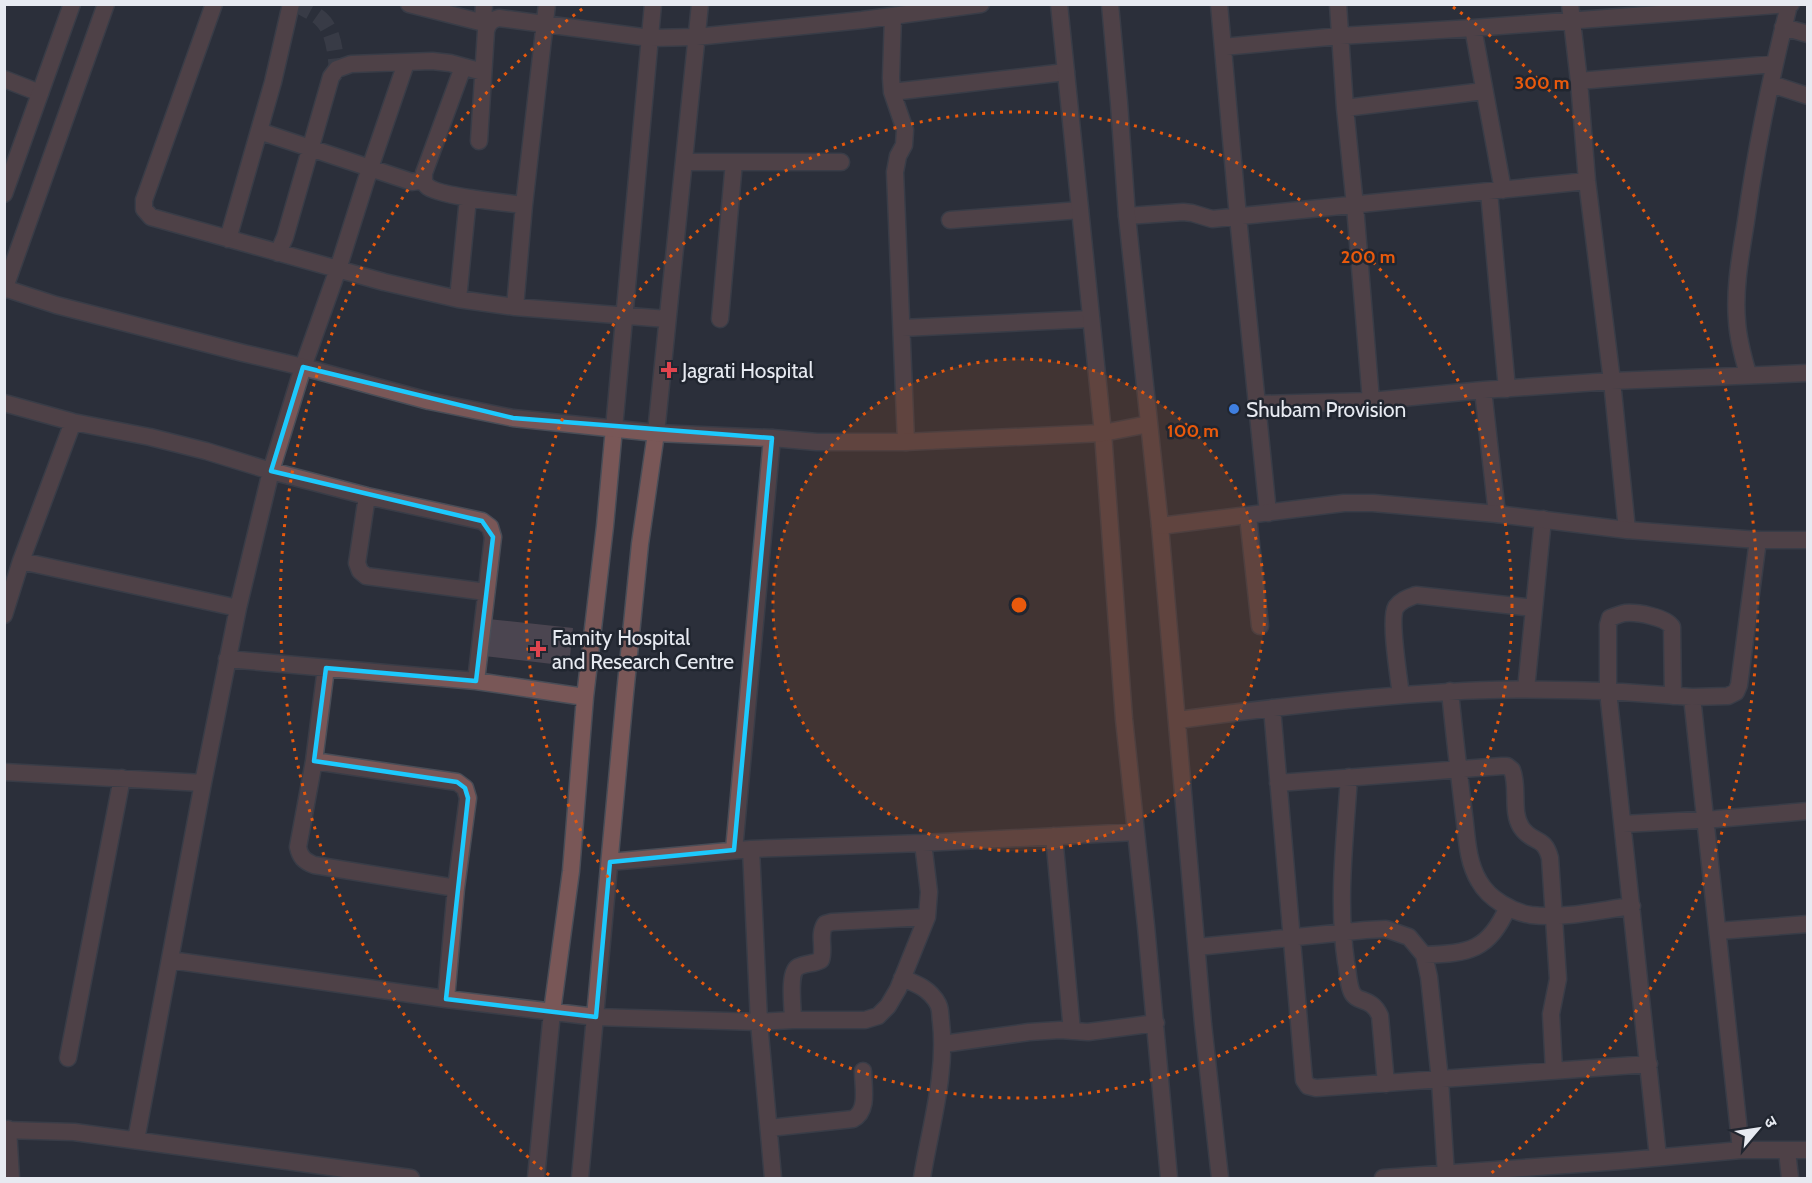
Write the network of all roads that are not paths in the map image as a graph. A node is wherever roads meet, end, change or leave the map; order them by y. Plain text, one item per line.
1 (72, 4) edge
2 (106, 4) edge
3 (214, 4) edge
4 (291, 4) edge
5 (409, 4) edge
6 (484, 4) edge
7 (547, 4) edge
8 (653, 4) edge
9 (700, 4) edge
10 (981, 4) edge
11 (1059, 4) edge
12 (1110, 4) edge
13 (1219, 4) edge
14 (1338, 4) edge
15 (1790, 5) edge
16 (861, 12) edge
17 (1571, 12) edge
18 (893, 16) junction
19 (485, 24) junction
20 (544, 25) junction
21 (1783, 27) junction
22 (1473, 28) junction
23 (1808, 34) edge
24 (1340, 36) junction
25 (650, 38) junction
26 (696, 38) junction
27 (1223, 47) junction
28 (406, 63) junction
29 (1774, 64) junction
30 (463, 67) junction
31 (483, 72) junction
32 (1066, 72) junction
33 (4, 79) edge
34 (1579, 81) junction
35 (1771, 84) junction
36 (892, 92) junction
37 (1484, 92) junction
38 (40, 93) junction
39 (1808, 96) edge
40 (1345, 108) junction
41 (259, 131) junction
42 (479, 141) dead end
43 (310, 148) junction
44 (684, 162) junction
45 (735, 162) junction
46 (841, 162) dead end
47 (370, 168) junction
48 (424, 180) junction
49 (1587, 181) junction
50 (1496, 191) junction
51 (4, 194) edge
52 (468, 198) junction
53 (524, 205) junction
54 (1355, 206) junction
55 (1080, 210) junction
56 (1127, 216) junction
57 (1238, 217) junction
58 (950, 220) dead end
59 (228, 239) junction
60 (278, 253) junction
61 (338, 269) junction
62 (5, 289) edge
63 (458, 299) junction
64 (514, 307) junction
65 (626, 317) junction
66 (720, 318) dead end
67 (667, 319) junction
68 (1091, 319) junction
69 (902, 328) junction
70 (303, 367) junction
71 (1808, 373) edge
72 (1748, 374) junction
73 (1612, 381) junction
74 (1507, 389) junction
75 (1483, 390) junction
76 (1371, 401) junction
77 (4, 403) edge
78 (1256, 404) junction
79 (73, 422) junction
80 (1149, 424) junction
81 (615, 429) junction
82 (656, 432) junction
83 (1103, 432) junction
84 (772, 438) junction
85 (906, 442) junction
86 (271, 471) junction
87 (367, 496) junction
88 (1268, 513) junction
89 (1497, 514) junction
90 (1248, 516) junction
91 (1543, 519) junction
92 (1160, 526) junction
93 (1627, 530) junction
94 (1758, 540) junction
95 (1808, 540) edge
96 (21, 561) junction
97 (486, 592) junction
98 (238, 608) junction
99 (1534, 608) junction
100 (4, 615) edge
101 (1260, 626) dead end
102 (227, 659) junction
103 (326, 668) junction
104 (476, 681) junction
105 (1526, 689) junction
106 (1608, 691) junction
107 (1450, 692) junction
108 (1401, 695) junction
109 (1672, 696) junction
110 (585, 697) junction
111 (1692, 697) junction
112 (1272, 708) junction
113 (1178, 720) junction
114 (314, 761) junction
115 (1458, 768) junction
116 (4, 772) edge
117 (1349, 777) junction
118 (122, 778) junction
119 (203, 783) junction
120 (1278, 783) junction
121 (1808, 810) edge
122 (1705, 819) junction
123 (1623, 824) junction
124 (1136, 832) junction
125 (1054, 836) junction
126 (923, 843) junction
127 (751, 849) junction
128 (734, 850) junction
129 (610, 862) junction
130 (456, 888) junction
131 (1632, 906) junction
132 (1508, 907) junction
133 (1555, 916) junction
134 (927, 917) junction
135 (1808, 924) edge
136 (1342, 931) junction
137 (1718, 931) junction
138 (1292, 938) junction
139 (1197, 947) junction
140 (1424, 955) junction
141 (170, 960) junction
142 (902, 978) junction
143 (446, 999) junction
144 (552, 1012) junction
145 (596, 1017) junction
146 (793, 1020) junction
147 (759, 1022) junction
148 (1156, 1023) junction
149 (1072, 1031) junction
150 (944, 1044) junction
151 (68, 1058) dead end
152 (1649, 1064) junction
153 (863, 1071) dead end
154 (1554, 1071) junction
155 (1440, 1080) junction
156 (1386, 1084) junction
157 (769, 1128) junction
158 (6, 1130) edge
159 (135, 1140) junction
160 (1741, 1150) junction
161 (1808, 1150) edge
162 (1787, 1151) junction
163 (1658, 1157) junction
164 (1620, 1161) junction
165 (1492, 1174) edge
166 (1446, 1175) junction
167 (11, 1179) edge
168 (411, 1179) edge
169 (536, 1179) edge
170 (580, 1179) edge
171 (773, 1179) edge
172 (922, 1179) edge
173 (1169, 1179) edge
174 (1220, 1179) edge
175 (1383, 1179) edge
176 (1621, 1179) edge
177 (1790, 1179) edge

1 - 38 street
2 - 62 street
3 - 59 street
4 - 41 street
5 - 19 street
6 - 19 street
7 - 20 street
8 - 25 street
9 - 26 street
10 - 18 street
11 - 32 street
12 - 56 street
13 - 27 street
14 - 24 street
15 - 17 street
15 - 21 street
16 - 18 street
16 - 26 street
17 - 22 street
17 - 34 street
18 - 36 street
19 - 20 street
19 - 31 street
20 - 25 street
20 - 53 street
21 - 23 street
21 - 29 street
22 - 24 street
22 - 37 street
24 - 27 street
24 - 40 street
25 - 26 street
25 - 65 street
26 - 44 street
27 - 57 street
28 - 30 street
28 - 43 street
28 - 47 street
29 - 34 street
29 - 35 street
30 - 31 street
30 - 48 street
31 - 42 street
32 - 36 street
32 - 55 street
33 - 38 street
34 - 49 street
35 - 39 street
35 - 72 street
36 - 69 street
37 - 40 street
37 - 50 street
38 - 51 street
40 - 54 street
41 - 43 street
41 - 59 street
43 - 47 street
43 - 60 street
44 - 45 street
44 - 67 street
45 - 46 street
45 - 66 street
47 - 48 street
47 - 61 street
48 - 52 street
49 - 50 street
49 - 73 street
50 - 54 street
50 - 74 street
52 - 53 street
52 - 63 street
53 - 64 street
54 - 57 street
54 - 76 street
55 - 58 street
55 - 68 street
56 - 57 street
56 - 80 street
57 - 78 street
59 - 60 street
60 - 61 street
61 - 63 street
61 - 70 street
62 - 70 street
63 - 64 street
64 - 65 street
65 - 67 street
65 - 81 street
67 - 82 street
68 - 69 street
68 - 83 street
69 - 85 street
70 - 81 street
70 - 86 street
71 - 72 street
72 - 73 street
73 - 74 street
73 - 93 street
74 - 75 street
75 - 76 street
75 - 89 street
76 - 78 street
77 - 79 street
78 - 88 street
79 - 86 street
79 - 96 street
80 - 83 street
80 - 92 street
81 - 82 street
81 - 110 street
82 - 84 street
82 - 129 street
83 - 85 street
83 - 124 street
84 - 85 street
84 - 128 street
86 - 87 street
86 - 98 street
87 - 97 street
87 - 97 street
88 - 89 street
88 - 90 street
89 - 91 street
90 - 92 street
90 - 101 street
91 - 93 street
91 - 99 street
92 - 113 street
93 - 94 street
94 - 95 street
94 - 111 street
96 - 98 street
96 - 100 street
97 - 104 street
98 - 102 street
99 - 105 street
99 - 108 street
102 - 103 street
102 - 119 street
103 - 104 street
103 - 114 street
104 - 110 street
105 - 106 street
105 - 107 street
106 - 109 street
106 - 109 street
106 - 123 street
107 - 108 street
107 - 115 street
108 - 112 street
109 - 111 street
110 - 144 street
111 - 122 street
112 - 113 street
112 - 120 street
113 - 139 street
114 - 130 street
114 - 130 street
115 - 117 street
115 - 132 street
115 - 133 street
116 - 118 street
117 - 120 street
117 - 136 street
118 - 119 street
118 - 151 street
119 - 141 street
120 - 138 street
121 - 122 street
122 - 123 street
122 - 137 street
123 - 131 street
124 - 125 street
124 - 148 street
125 - 126 street
125 - 149 street
126 - 127 street
126 - 134 street
127 - 128 street
127 - 147 street
128 - 129 street
129 - 145 street
130 - 143 street
131 - 133 street
131 - 152 street
132 - 133 street
132 - 140 street
133 - 154 street
134 - 142 street
134 - 146 street
135 - 137 street
136 - 138 street
136 - 140 street
136 - 156 street
137 - 160 street
138 - 139 street
138 - 156 street
139 - 174 street
140 - 155 street
141 - 143 street
141 - 159 street
142 - 146 street
142 - 150 street
143 - 144 street
144 - 145 street
144 - 169 street
145 - 147 street
145 - 170 street
146 - 147 street
147 - 157 street
148 - 149 street
148 - 173 street
149 - 150 street
150 - 172 street
152 - 154 street
152 - 163 street
153 - 157 street
154 - 155 street
155 - 156 street
155 - 166 street
157 - 171 street
158 - 159 street
158 - 167 street
159 - 168 street
160 - 162 street
160 - 163 street
161 - 162 street
162 - 177 street
163 - 164 street
164 - 165 street
164 - 176 street
165 - 166 street
166 - 175 street

